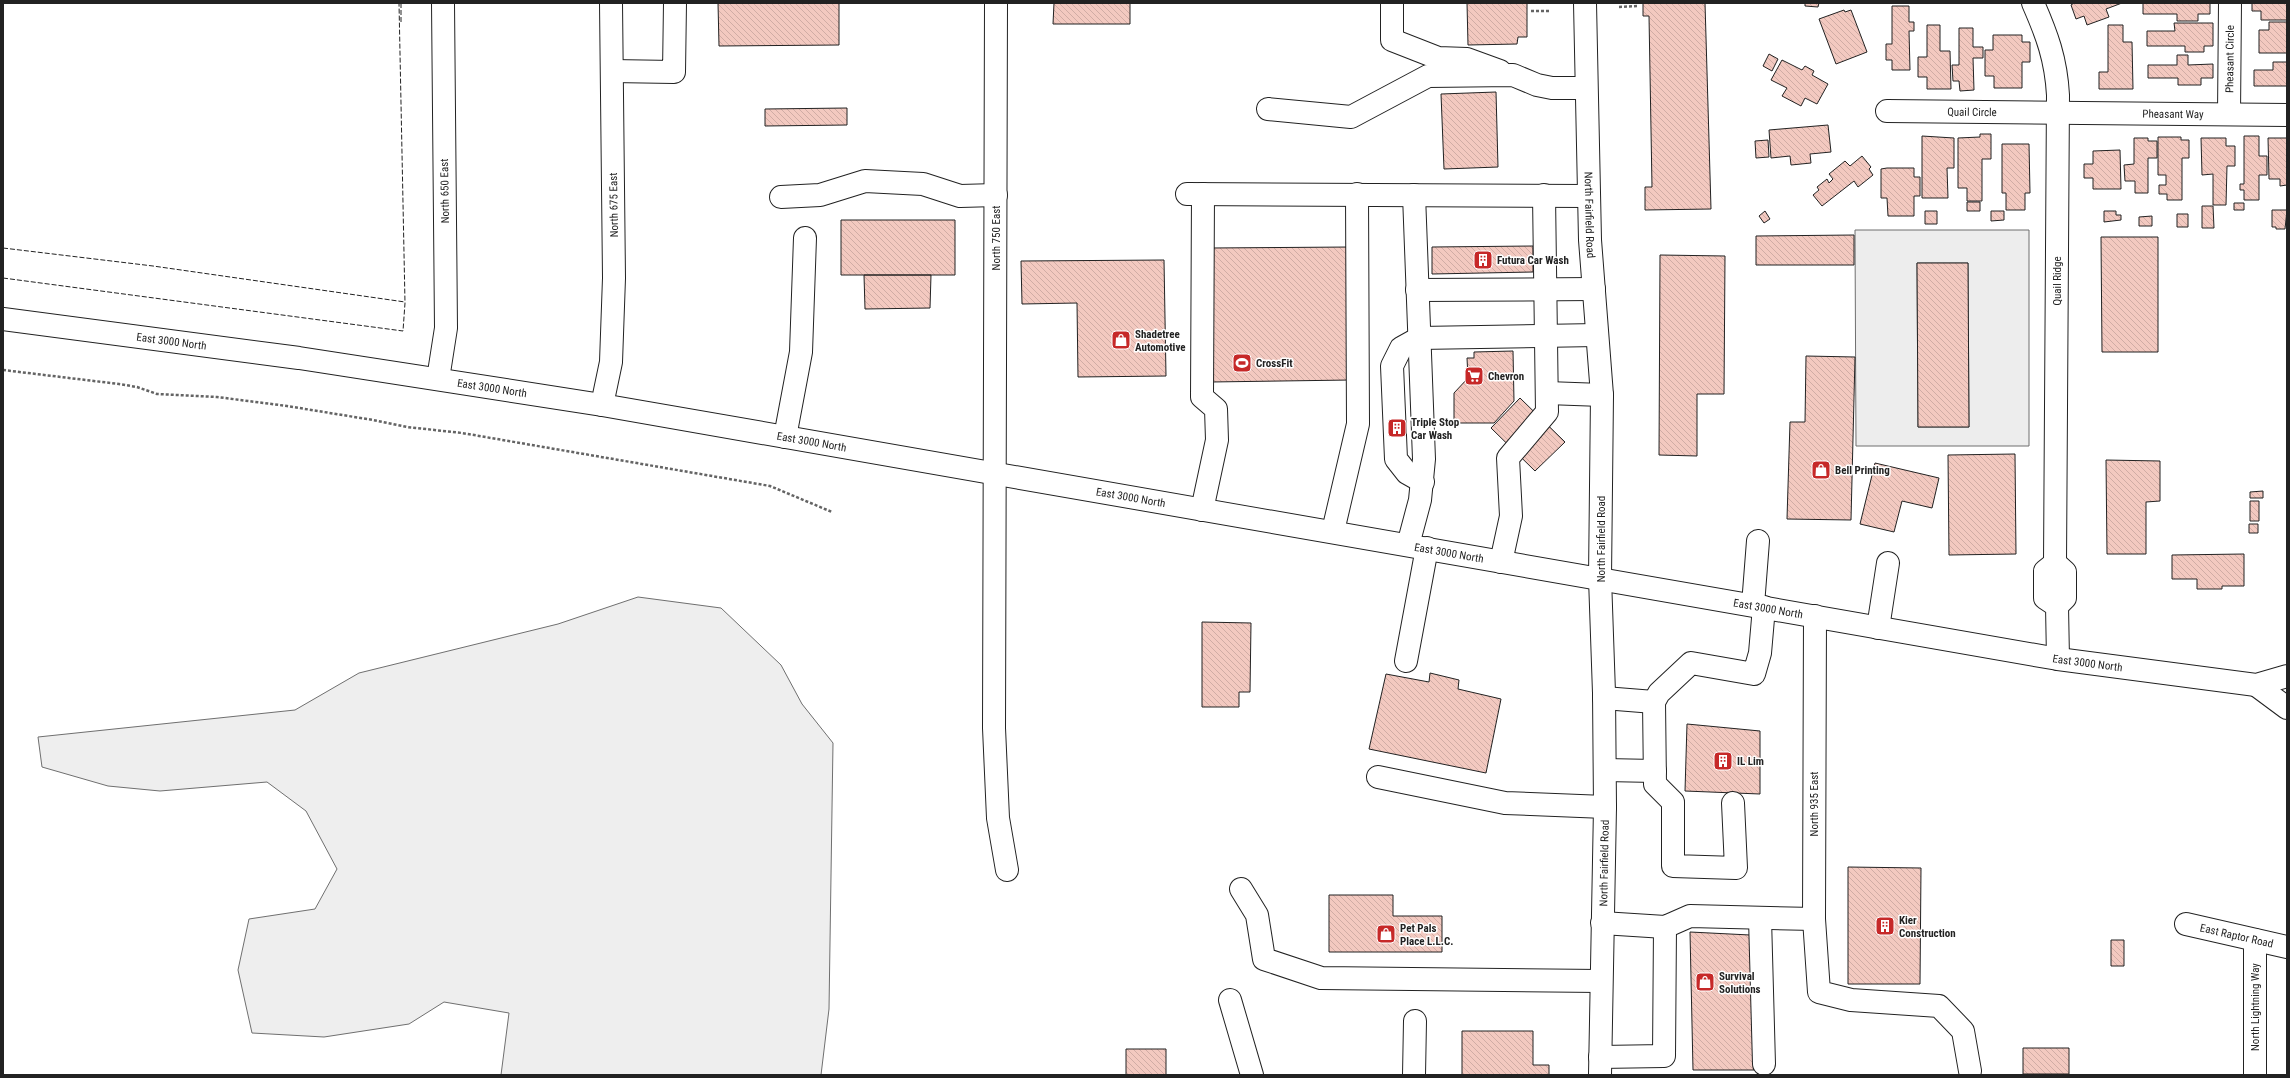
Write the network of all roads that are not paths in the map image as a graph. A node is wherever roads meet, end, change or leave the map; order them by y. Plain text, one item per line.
1 (443, 3) edge
2 (611, 3) edge
3 (676, 3) edge
4 (996, 3) edge
5 (1392, 3) edge
6 (1585, 3) edge
7 (2032, 3) edge
8 (2230, 3) edge
9 (612, 72) junction
10 (1513, 75) junction
11 (1586, 88) junction
12 (1268, 108) dead end
13 (1887, 110) dead end
14 (2058, 112) junction
15 (2229, 114) junction
16 (2287, 115) edge
17 (1357, 194) junction
18 (996, 195) junction
19 (1414, 195) junction
20 (1544, 195) junction
21 (1590, 196) junction
22 (781, 197) dead end
23 (805, 238) dead end
24 (1546, 289) junction
25 (1594, 289) junction
26 (1417, 290) junction
27 (3, 319) edge
28 (1597, 335) junction
29 (1546, 336) junction
30 (1419, 338) junction
31 (438, 379) junction
32 (1547, 393) junction
33 (1602, 395) junction
34 (602, 405) junction
35 (785, 437) junction
36 (993, 472) junction
37 (1423, 482) junction
38 (1202, 510) junction
39 (1333, 531) junction
40 (1758, 541) dead end
41 (1418, 546) junction
42 (1501, 562) junction
43 (1888, 563) dead end
44 (1600, 578) junction
45 (1759, 606) junction
46 (1815, 616) junction
47 (1878, 628) junction
48 (2058, 659) junction
49 (1406, 661) dead end
50 (2287, 676) edge
51 (2256, 685) junction
52 (1604, 698) junction
53 (1654, 702) junction
54 (2287, 708) edge
55 (1605, 770) junction
56 (1655, 771) junction
57 (1378, 777) dead end
58 (1733, 803) dead end
59 (1605, 807) junction
60 (1007, 870) dead end
61 (1241, 890) dead end
62 (1760, 918) junction
63 (1814, 919) junction
64 (1602, 924) junction
65 (2186, 924) dead end
66 (1665, 926) junction
67 (2255, 940) junction
68 (2287, 947) edge
69 (1600, 981) junction
70 (1230, 1000) dead end
71 (1415, 1021) dead end
72 (1764, 1064) dead end
73 (1600, 1066) edge
74 (1970, 1071) dead end
75 (1252, 1075) edge
76 (1414, 1075) edge
77 (2255, 1075) edge

1 - 31 street, North 650 East
2 - 9 street, North 675 East
3 - 9 street
4 - 18 street, North 750 East
5 - 10 street
6 - 11 street, North Fairfield Road
7 - 14 street, Quail Ridge
8 - 15 street, Pheasant Circle
9 - 34 street, North 675 East
10 - 11 street
10 - 12 street
11 - 21 street, North Fairfield Road
13 - 14 street, Quail Circle
14 - 15 street, Pheasant Way
14 - 48 street, Quail Ridge
15 - 16 street, Pheasant Way
17 - 19 street
17 - 38 street
17 - 39 street
18 - 22 street
18 - 36 street, North 750 East
19 - 20 street
19 - 26 street
20 - 21 street
20 - 24 street
21 - 25 street, North Fairfield Road
23 - 35 street
24 - 25 street
24 - 26 street
24 - 29 street
25 - 28 street, North Fairfield Road
26 - 30 street
27 - 31 street, East 3000 North
28 - 29 street
28 - 33 street, North Fairfield Road
29 - 30 street
29 - 32 street
30 - 37 street
30 - 37 street
31 - 34 street, East 3000 North
32 - 33 street
32 - 42 street
33 - 44 street, North Fairfield Road
34 - 35 street, East 3000 North
35 - 36 street, East 3000 North
36 - 38 street, East 3000 North
36 - 60 street, North 750 East
37 - 41 street
38 - 39 street, East 3000 North
39 - 41 street, East 3000 North
40 - 45 street
41 - 42 street, East 3000 North
41 - 49 street
42 - 44 street, East 3000 North
43 - 47 street
44 - 45 street, East 3000 North
44 - 52 street, North Fairfield Road
45 - 46 street, East 3000 North
45 - 53 street
46 - 47 street, East 3000 North
46 - 63 street, North 935 East
47 - 48 street, East 3000 North
48 - 51 street, East 3000 North
50 - 51 street, East 3000 North
51 - 54 street, East 3000 North
52 - 53 street
52 - 55 street, North Fairfield Road
53 - 56 street
55 - 56 street
55 - 59 street, North Fairfield Road
56 - 58 street
57 - 59 street
59 - 64 street, North Fairfield Road
61 - 69 street
62 - 63 street
62 - 66 street
62 - 72 street
63 - 74 street, North 935 East
64 - 66 street
64 - 69 street, North Fairfield Road
65 - 67 street, East Raptor Road
66 - 73 street
67 - 68 street, East Raptor Road
67 - 77 street, North Lightning Way
69 - 73 street, North Fairfield Road
70 - 75 street
71 - 76 street

